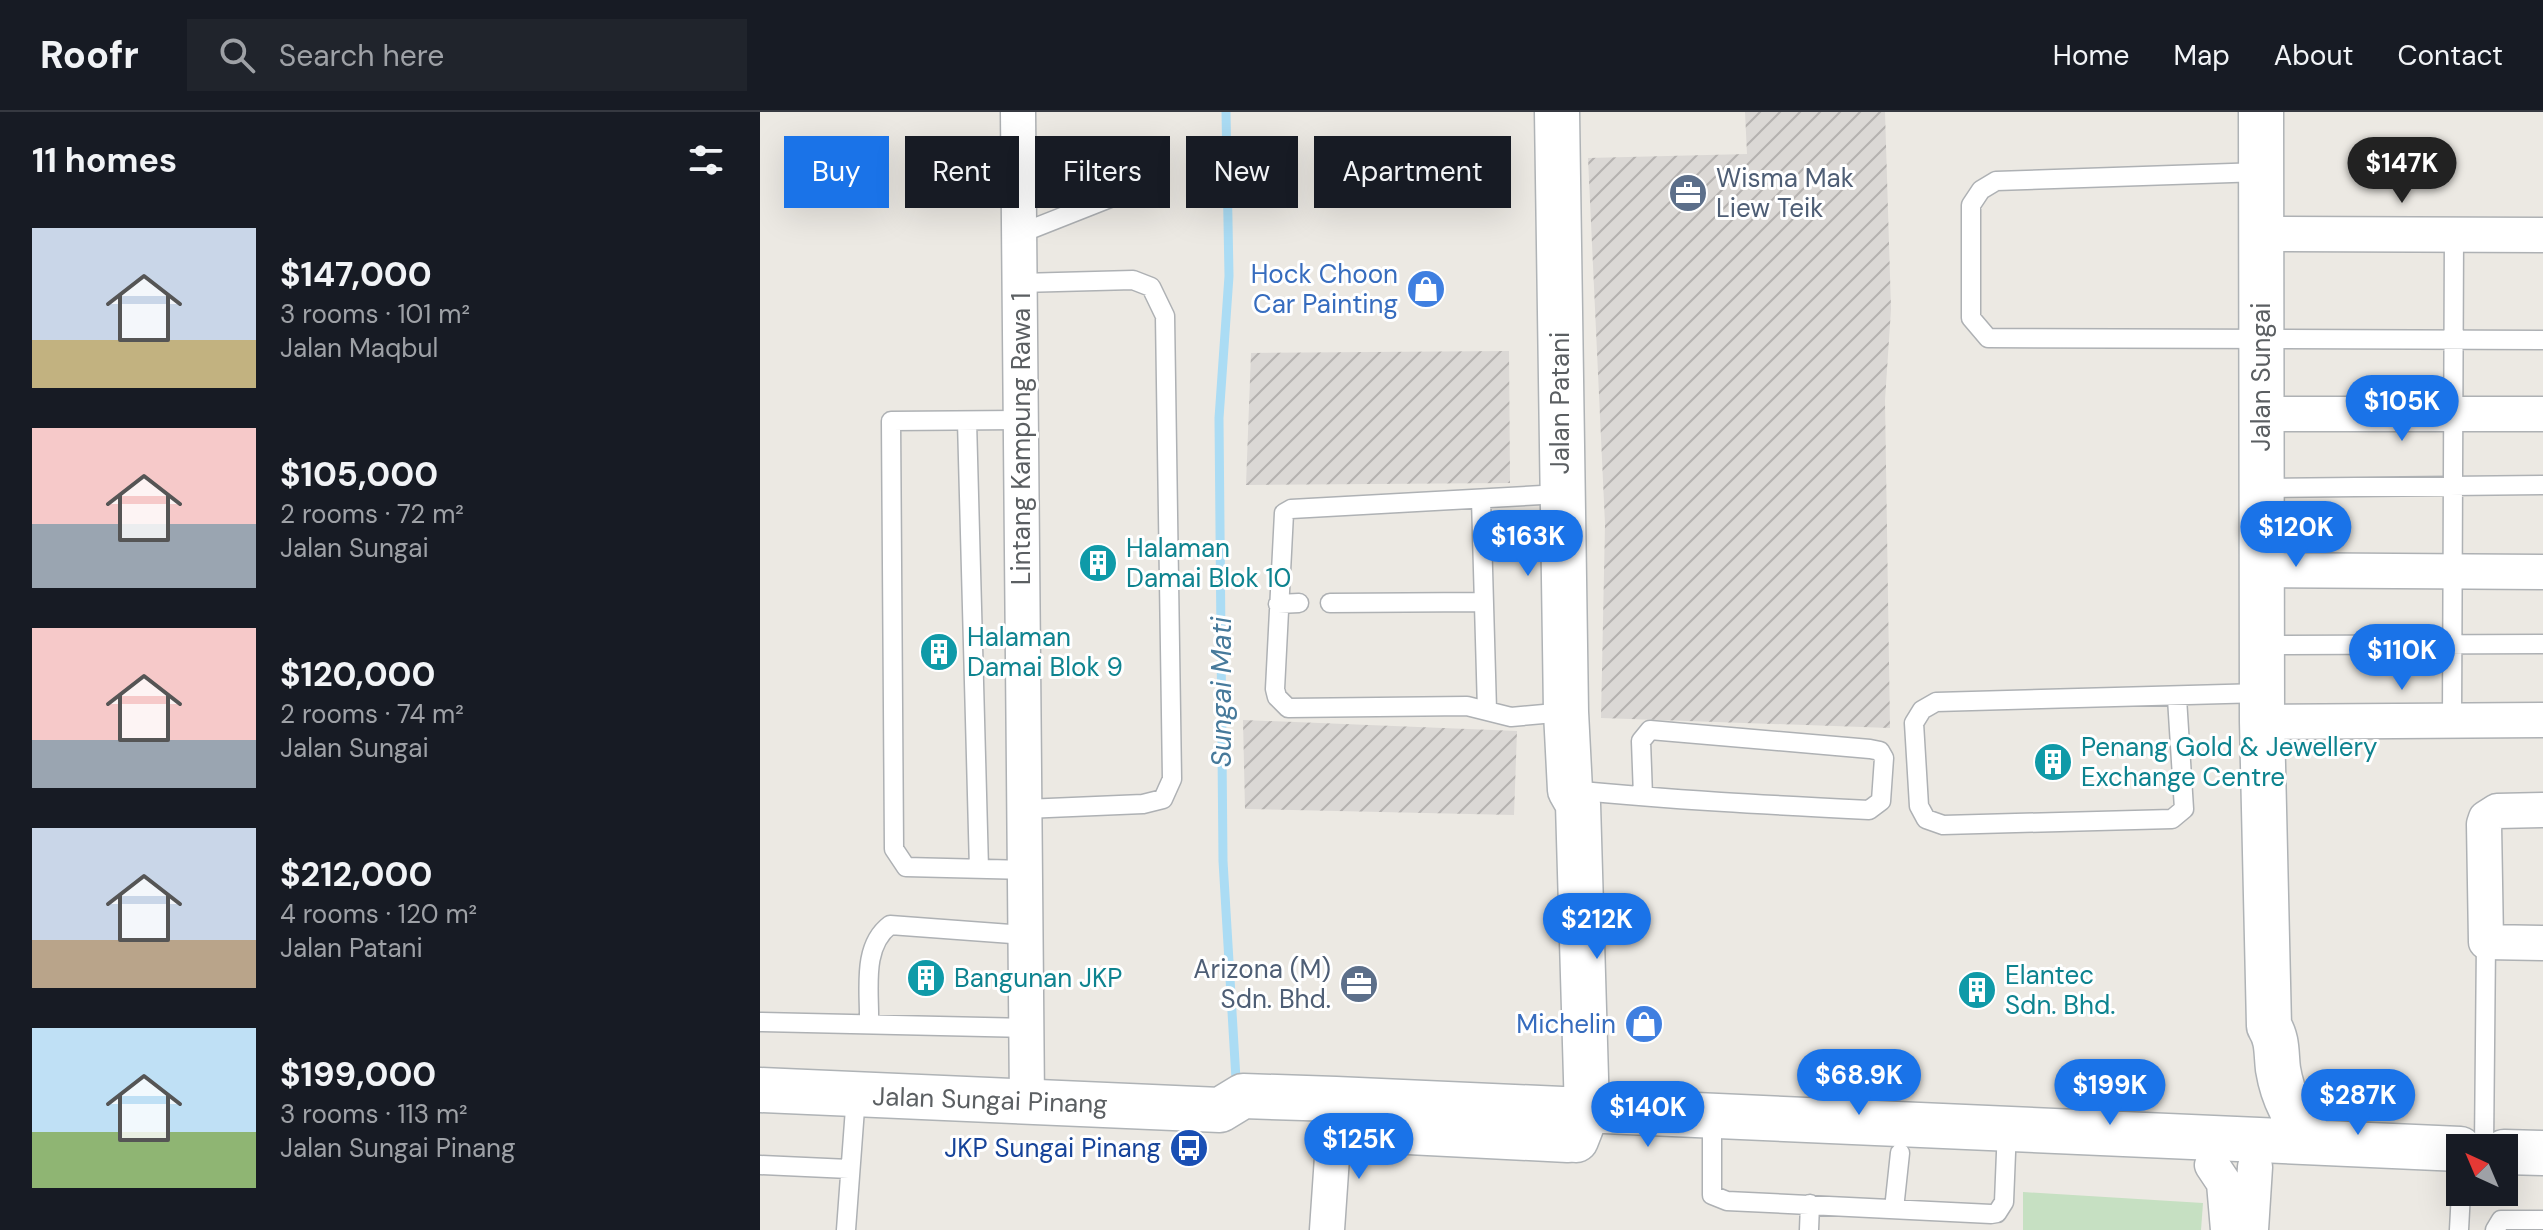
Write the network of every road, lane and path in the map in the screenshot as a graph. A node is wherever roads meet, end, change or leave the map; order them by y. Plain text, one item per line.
1 (1018, 112) edge
2 (1557, 112) edge
3 (2261, 112) edge
4 (2261, 172) junction
5 (1085, 208) edge
6 (1019, 234) junction
7 (2261, 234) junction
8 (2454, 234) junction
9 (2543, 235) edge
10 (1020, 283) junction
11 (2261, 340) junction
12 (2454, 340) junction
13 (2543, 340) edge
14 (2261, 414) junction
15 (2453, 414) junction
16 (2543, 414) edge
17 (1021, 420) junction
18 (967, 421) junction
19 (2543, 485) edge
20 (2453, 486) junction
21 (2261, 488) junction
22 (1560, 494) junction
23 (1481, 499) junction
24 (2262, 570) junction
25 (2452, 572) junction
26 (2543, 572) edge
27 (1482, 602) junction
28 (1299, 603) dead end
29 (1330, 603) dead end
30 (1278, 604) junction
31 (2452, 644) junction
32 (2543, 644) edge
33 (2262, 645) junction
34 (2177, 698) junction
35 (2262, 708) junction
36 (1487, 710) junction
37 (1566, 712) junction
38 (2543, 720) edge
39 (2452, 721) junction
40 (1570, 790) junction
41 (1643, 796) junction
42 (1025, 809) junction
43 (2543, 810) edge
44 (979, 869) junction
45 (1025, 870) junction
46 (1026, 935) junction
47 (2486, 942) junction
48 (2543, 943) edge
49 (760, 1022) edge
50 (869, 1024) junction
51 (2269, 1026) junction
52 (1028, 1028) junction
53 (760, 1090) edge
54 (856, 1095) junction
55 (1027, 1102) junction
56 (1334, 1114) junction
57 (1576, 1121) junction
58 (1712, 1130) junction
59 (2484, 1134) edge
60 (2314, 1141) junction
61 (2006, 1143) junction
62 (2446, 1148) edge
63 (2211, 1151) junction
64 (2518, 1152) edge
65 (1900, 1153) junction
66 (2543, 1153) edge
67 (760, 1165) edge
68 (2255, 1167) junction
69 (849, 1169) junction
70 (2446, 1175) edge
71 (2518, 1178) edge
72 (2543, 1179) edge
73 (1810, 1204) junction
74 (2460, 1206) edge
75 (1894, 1209) junction
76 (2543, 1220) edge
77 (846, 1230) edge
78 (1327, 1230) edge
79 (1809, 1230) edge
80 (2228, 1230) edge
81 (2251, 1230) edge
82 (2459, 1230) edge
83 (2495, 1230) edge

1 - 6 street, Lintang Kampung Rawa 1
2 - 22 main road, Jalan Patani
3 - 4 main road, Jalan Sungai
4 - 7 main road, Jalan Sungai
4 - 11 lane
5 - 6 lane
6 - 10 street, Lintang Kampung Rawa 1
7 - 8 street
7 - 11 main road, Jalan Sungai
8 - 9 street
8 - 12 lane
10 - 17 street, Lintang Kampung Rawa 1
10 - 42 lane
11 - 12 lane
11 - 14 main road, Jalan Sungai
12 - 13 lane
12 - 15 lane
14 - 15 street
14 - 21 main road, Jalan Sungai
15 - 16 street
15 - 20 lane
17 - 18 lane
17 - 42 street, Lintang Kampung Rawa 1
18 - 44 lane
18 - 44 lane
19 - 20 lane
20 - 21 lane
20 - 25 lane
21 - 24 main road, Jalan Sungai
22 - 23 lane
22 - 37 main road, Jalan Patani
23 - 27 lane
23 - 30 lane
24 - 25 street
24 - 33 main road, Jalan Sungai
25 - 26 street
25 - 31 lane
27 - 29 lane
27 - 36 lane
28 - 30 lane
30 - 36 lane
31 - 32 lane
31 - 33 lane
31 - 39 lane
33 - 35 main road, Jalan Sungai
34 - 34 lane
34 - 35 lane
35 - 39 street
35 - 51 main road, Jalan Sungai
36 - 37 lane
37 - 40 main road, Jalan Patani
38 - 39 street
40 - 41 lane
40 - 57 main road, Jalan Patani
41 - 41 lane
42 - 45 street, Lintang Kampung Rawa 1
43 - 47 street
44 - 45 lane
45 - 46 street, Lintang Kampung Rawa 1
46 - 50 lane
46 - 52 street, Lintang Kampung Rawa 1
47 - 48 street
47 - 59 lane
49 - 50 lane
50 - 52 lane
51 - 60 main road, Jalan Sungai
51 - 63 main road, Jalan Sungai
52 - 55 street, Lintang Kampung Rawa 1
53 - 54 main road, Jalan Sungai Pinang
54 - 55 main road, Jalan Sungai Pinang
54 - 69 lane
55 - 56 main road, Jalan Sungai Pinang
56 - 57 main road, Jalan Sungai Pinang
56 - 78 street
57 - 58 main road, Jalan Sungai Pinang
58 - 61 main road, Jalan Sungai Pinang
58 - 65 main road, Jalan Sungai Pinang
58 - 73 lane
60 - 62 main road, Jalan Sungai Pinang
60 - 63 main road, Jalan Sungai Pinang
61 - 63 main road, Jalan Sungai Pinang
61 - 65 main road, Jalan Sungai Pinang
61 - 75 lane
63 - 68 main road, Jalan Sungai Pinang
63 - 80 street
64 - 66 main road
65 - 75 lane
67 - 69 lane
68 - 70 main road, Jalan Sungai Pinang
68 - 81 street
69 - 77 lane
71 - 72 main road
73 - 75 lane
73 - 79 lane
74 - 82 lane
76 - 83 lane

